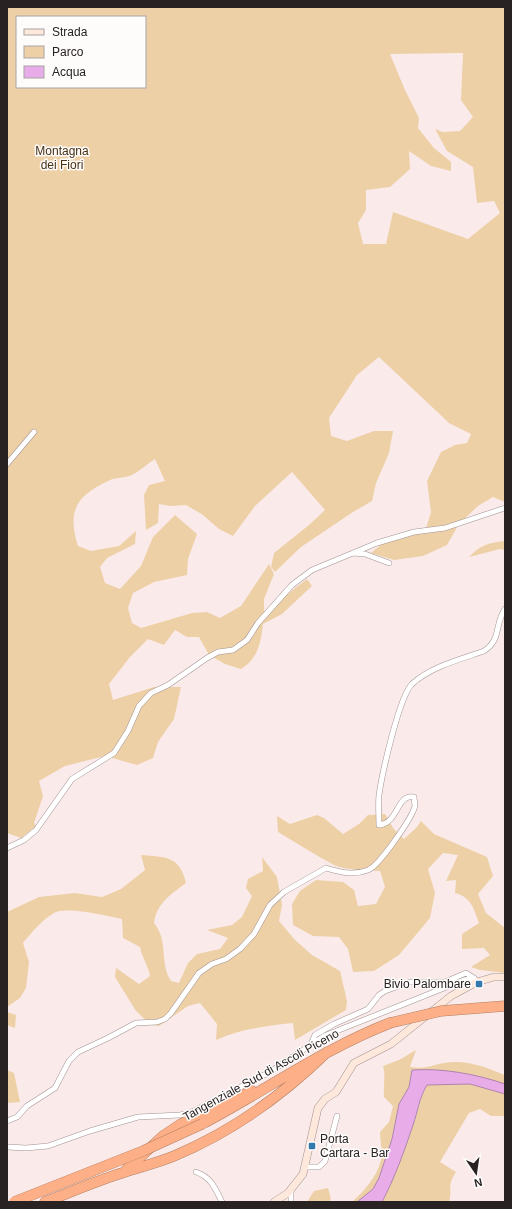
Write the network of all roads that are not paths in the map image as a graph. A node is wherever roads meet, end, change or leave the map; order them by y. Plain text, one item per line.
1 (34, 432) dead end
2 (7, 464) edge
3 (505, 508) edge
4 (351, 553) junction
5 (389, 563) dead end
6 (505, 609) edge
7 (7, 849) edge
8 (505, 977) edge
9 (475, 980) junction
10 (505, 1006) edge
11 (312, 1042) junction
12 (327, 1052) junction
13 (299, 1068) junction
14 (337, 1116) dead end
15 (7, 1121) edge
16 (7, 1147) edge
17 (304, 1167) junction
18 (196, 1172) dead end
19 (121, 1173) junction
20 (291, 1190) junction
21 (14, 1202) edge
22 (45, 1202) edge
23 (222, 1202) edge
24 (274, 1202) edge
25 (291, 1202) edge

1 - 2 street
3 - 4 street
4 - 5 street
4 - 7 street
6 - 15 street
8 - 9 street
9 - 11 street
9 - 11 street
9 - 17 street
10 - 12 highway, Tangenziale Sud di Ascoli Piceno, bridge
11 - 16 street
12 - 13 highway, Tangenziale Sud di Ascoli Piceno
12 - 19 highway
13 - 19 highway, bridge
13 - 21 highway, Tangenziale Sud di Ascoli Piceno, bridge
14 - 17 street
17 - 20 street
18 - 23 street
19 - 22 highway
20 - 24 street
20 - 25 street

